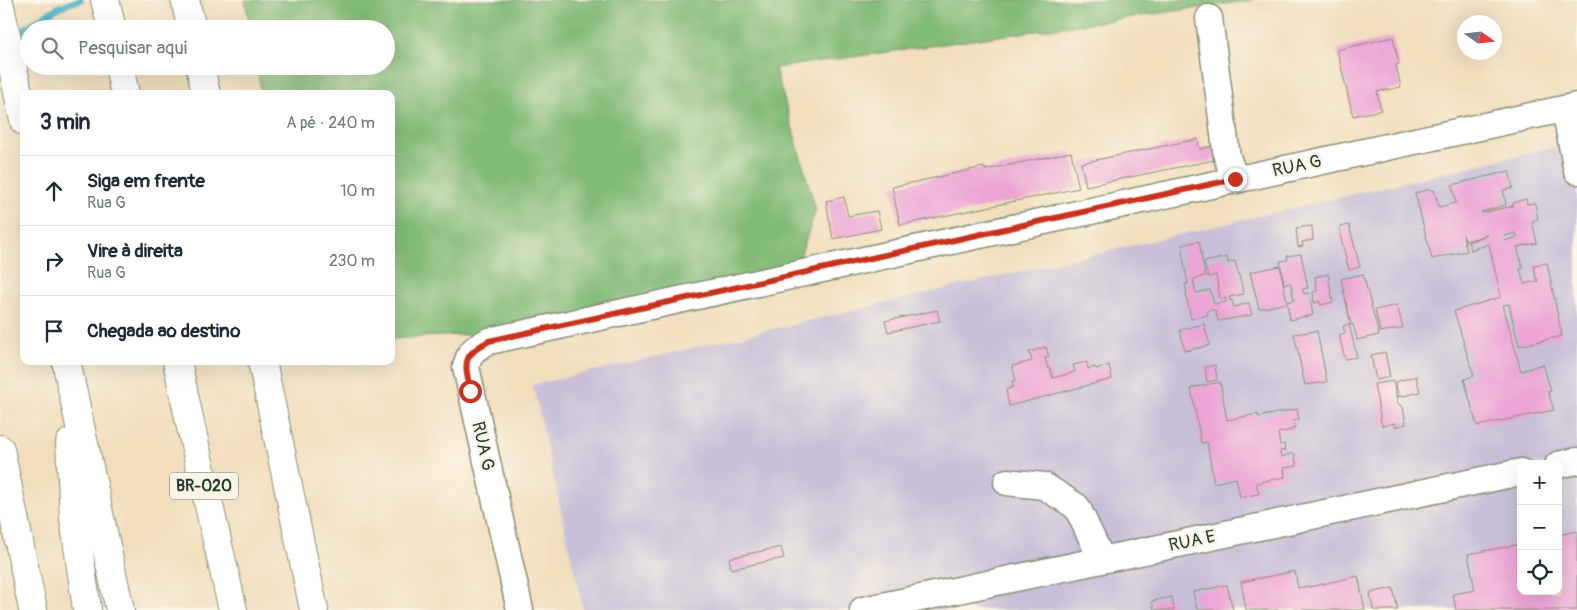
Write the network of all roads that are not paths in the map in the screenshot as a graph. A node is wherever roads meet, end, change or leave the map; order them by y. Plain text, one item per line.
1 (105, 0) edge
2 (185, 0) edge
3 (0, 6) edge
4 (1209, 18) dead end
5 (110, 20) edge
6 (190, 20) edge
7 (121, 75) edge
8 (202, 75) edge
9 (124, 90) edge
10 (205, 90) edge
11 (20, 101) edge
12 (1571, 107) edge
13 (1577, 170) edge
14 (1235, 179) junction
15 (65, 365) edge
16 (66, 365) edge
17 (178, 365) edge
18 (263, 365) edge
19 (0, 449) edge
20 (1577, 461) edge
21 (1562, 464) edge
22 (1517, 473) edge
23 (1007, 482) dead end
24 (1102, 560) junction
25 (33, 610) edge
26 (87, 610) edge
27 (120, 610) edge
28 (233, 610) edge
29 (314, 610) edge
30 (520, 610) edge
31 (863, 610) edge

1 - 5 main road
2 - 6 main road
3 - 11 main road
4 - 14 street
7 - 9 main road
8 - 10 main road
12 - 13 street
12 - 14 street, RUA G
14 - 30 street, RUA G
15 - 26 main road
16 - 27 main road
17 - 28 main road, BR-020
18 - 29 main road
19 - 25 main road
20 - 21 street
22 - 24 street, RUA E
23 - 24 street
24 - 31 street, RUA E

